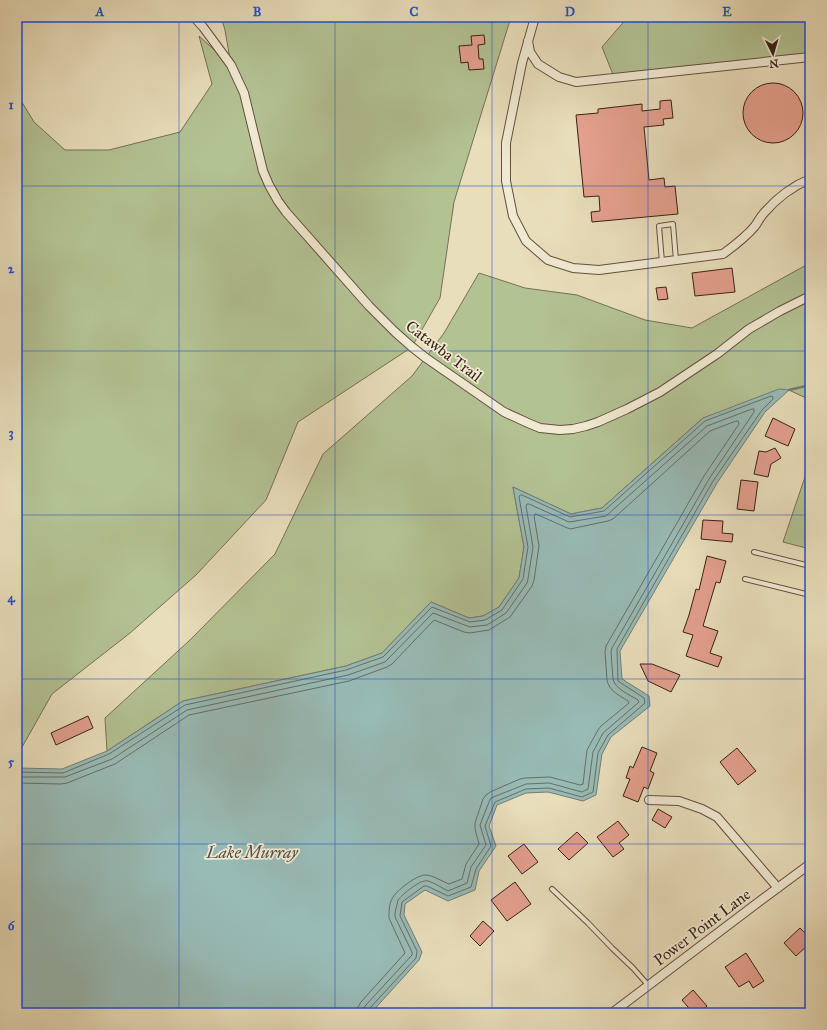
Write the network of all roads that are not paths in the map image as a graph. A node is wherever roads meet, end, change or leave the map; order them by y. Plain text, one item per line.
1 (194, 17) edge
2 (535, 17) edge
3 (528, 41) junction
4 (810, 57) edge
5 (810, 179) edge
6 (676, 260) junction
7 (662, 262) junction
8 (810, 296) edge
9 (754, 552) dead end
10 (810, 566) edge
11 (745, 579) dead end
12 (810, 595) edge
13 (649, 800) dead end
14 (810, 864) edge
15 (778, 888) junction
16 (552, 889) dead end
17 (648, 986) junction
18 (612, 1013) edge

1 - 8 street, Catawba Trail
2 - 3 street
3 - 4 street
3 - 7 street
5 - 6 street
6 - 7 street
6 - 7 lane
9 - 10 lane
11 - 12 lane
13 - 15 street
14 - 15 street, Power Point Lane
15 - 17 street, Power Point Lane
16 - 17 lane
17 - 18 street, Power Point Lane

